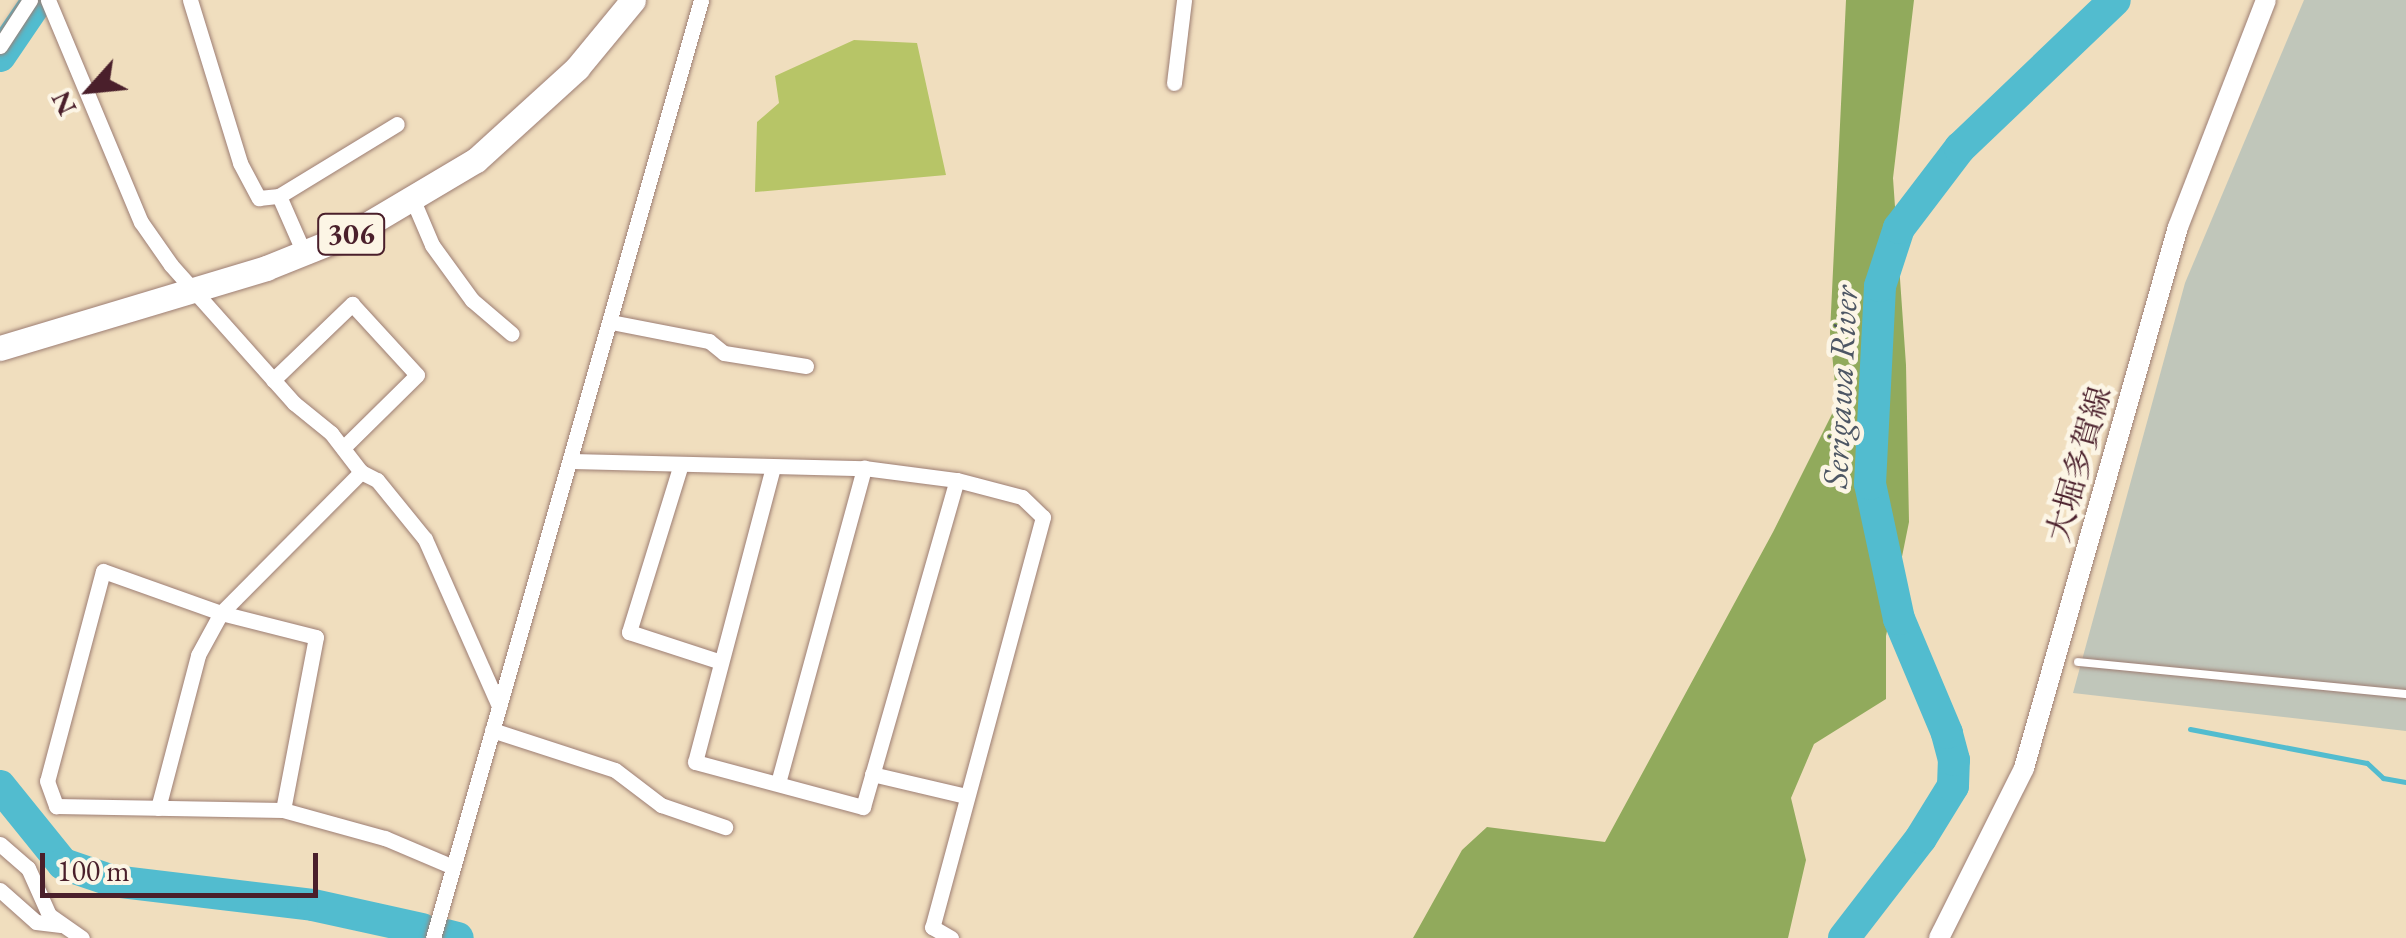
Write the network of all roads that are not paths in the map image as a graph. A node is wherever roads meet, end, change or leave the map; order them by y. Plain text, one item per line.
1 (30, 0) edge
2 (48, 0) edge
3 (190, 0) edge
4 (633, 0) edge
5 (701, 0) edge
6 (1184, 0) edge
7 (2266, 0) edge
8 (0, 46) edge
9 (1174, 84) dead end
10 (398, 124) dead end
11 (279, 196) junction
12 (412, 198) junction
13 (304, 253) junction
14 (194, 290) junction
15 (611, 322) junction
16 (512, 334) dead end
17 (0, 348) edge
18 (806, 366) dead end
19 (273, 380) junction
20 (342, 448) junction
21 (572, 461) junction
22 (682, 464) junction
23 (774, 467) junction
24 (864, 468) junction
25 (361, 472) junction
26 (957, 480) junction
27 (221, 613) junction
28 (718, 661) junction
29 (2078, 662) dead end
30 (2406, 694) edge
31 (499, 706) junction
32 (492, 730) junction
33 (872, 774) junction
34 (778, 783) junction
35 (966, 796) junction
36 (158, 808) junction
37 (283, 810) junction
38 (725, 827) dead end
39 (0, 844) edge
40 (451, 866) junction
41 (0, 890) edge
42 (65, 926) junction
43 (82, 938) edge
44 (434, 938) edge
45 (951, 938) edge
46 (1939, 938) edge

1 - 8 street
2 - 14 street
3 - 11 street
4 - 12 highway, 306
5 - 15 street
6 - 9 street
7 - 46 main road, 大堀多賀線
10 - 11 street
11 - 13 street
12 - 13 highway, 306
12 - 16 street
13 - 14 highway, 306
14 - 17 highway, 306
14 - 19 street
15 - 18 street
15 - 21 street
19 - 20 street
19 - 20 street
20 - 25 street
21 - 22 street
21 - 31 street
22 - 23 street
22 - 28 street
23 - 24 street
23 - 28 street
24 - 26 street
24 - 34 street
25 - 27 street
25 - 31 street
26 - 33 street
26 - 35 street
27 - 36 street
27 - 36 street
27 - 37 street
28 - 34 street
29 - 30 lane
31 - 32 street
32 - 38 street
32 - 40 street
33 - 34 street
33 - 35 street
35 - 45 street
36 - 37 street
37 - 40 street
39 - 42 street
40 - 44 street
41 - 42 street
42 - 43 street

